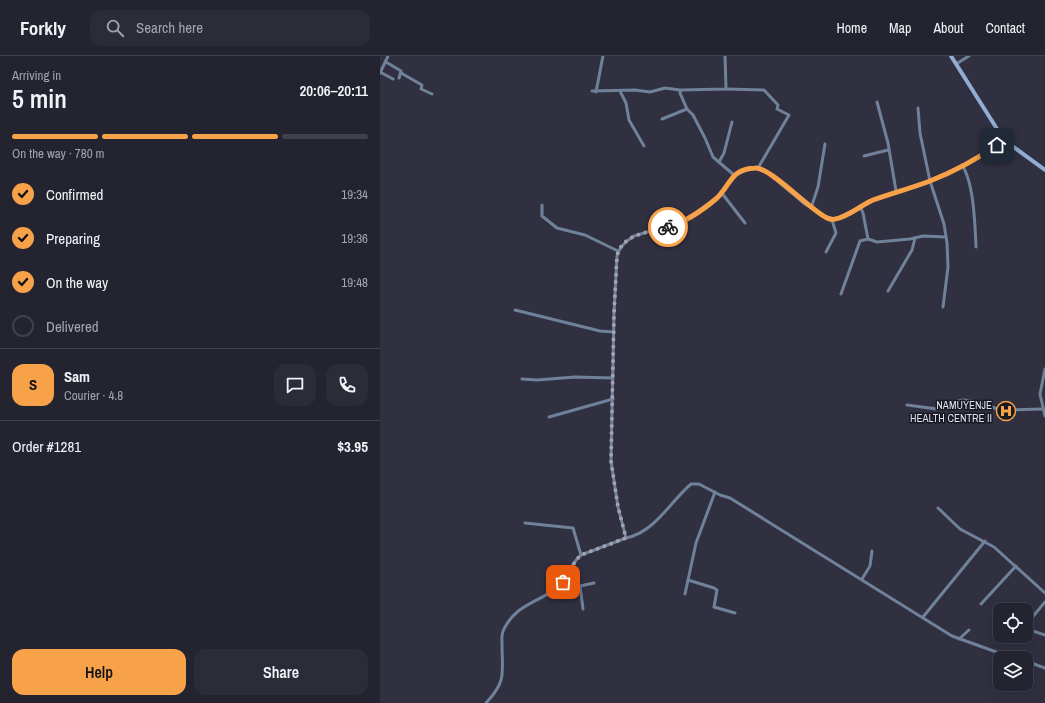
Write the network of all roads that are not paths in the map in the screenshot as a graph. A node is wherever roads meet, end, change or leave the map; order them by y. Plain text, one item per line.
1 (388, 56) edge
2 (602, 56) edge
3 (725, 56) edge
4 (951, 56) edge
5 (969, 56) edge
6 (386, 62) junction
7 (956, 64) junction
8 (380, 73) edge
9 (401, 73) junction
10 (399, 78) dead end
11 (393, 79) dead end
12 (726, 89) junction
13 (680, 90) junction
14 (592, 91) dead end
15 (620, 91) junction
16 (596, 92) junction
17 (432, 94) dead end
18 (877, 102) dead end
19 (918, 108) dead end
20 (687, 110) junction
21 (662, 119) dead end
22 (732, 122) dead end
23 (1004, 140) junction
24 (825, 144) dead end
25 (644, 146) dead end
26 (888, 150) junction
27 (864, 156) dead end
28 (719, 162) junction
29 (962, 165) junction
30 (758, 168) junction
31 (1045, 170) edge
32 (734, 175) junction
33 (930, 181) junction
34 (896, 191) junction
35 (721, 192) junction
36 (542, 205) dead end
37 (860, 206) junction
38 (811, 208) junction
39 (832, 220) junction
40 (744, 223) dead end
41 (946, 237) junction
42 (915, 238) junction
43 (868, 239) junction
44 (976, 247) dead end
45 (618, 251) junction
46 (826, 252) dead end
47 (888, 291) dead end
48 (841, 294) dead end
49 (943, 307) dead end
50 (515, 310) dead end
51 (614, 332) junction
52 (1045, 369) edge
53 (613, 378) junction
54 (522, 379) dead end
55 (613, 399) junction
56 (907, 406) dead end
57 (1042, 409) junction
58 (1045, 416) edge
59 (549, 417) dead end
60 (715, 492) junction
61 (938, 508) dead end
62 (525, 523) dead end
63 (626, 538) junction
64 (985, 541) junction
65 (872, 551) dead end
66 (581, 555) junction
67 (1016, 566) junction
68 (862, 579) junction
69 (688, 580) junction
70 (563, 582) junction
71 (594, 582) dead end
72 (580, 586) junction
73 (1045, 593) edge
74 (685, 594) dead end
75 (1045, 602) edge
76 (981, 604) dead end
77 (583, 609) dead end
78 (735, 613) dead end
79 (923, 617) junction
80 (1033, 617) edge
81 (969, 630) dead end
82 (1033, 631) edge
83 (1045, 635) edge
84 (959, 639) junction
85 (993, 651) edge
86 (1033, 664) edge
87 (1045, 668) edge
88 (486, 703) edge

1 - 6 street
2 - 16 street
3 - 12 street
4 - 7 street
5 - 7 street
6 - 8 street
6 - 9 street
7 - 23 street
8 - 11 street
9 - 10 street
9 - 17 street
12 - 13 street
12 - 30 street
13 - 15 street
13 - 20 street
14 - 16 street
15 - 16 street
15 - 25 street
18 - 26 street
19 - 33 street
20 - 21 street
20 - 28 street
22 - 28 street
23 - 29 street
23 - 31 street
24 - 38 street
26 - 27 street
26 - 34 street
28 - 32 street
29 - 33 street
29 - 44 street
30 - 32 street
30 - 38 street
32 - 35 street
33 - 34 street
33 - 41 street
34 - 37 street
35 - 40 street
35 - 45 street
36 - 45 street
37 - 39 street
37 - 43 street
38 - 39 street
39 - 46 street
41 - 42 street
41 - 49 street
42 - 43 street
42 - 47 street
43 - 48 street
45 - 51 street
50 - 51 street
51 - 53 street
52 - 57 street
53 - 54 street
53 - 55 street
55 - 59 street
55 - 63 street
56 - 57 street
57 - 58 street
60 - 63 street
60 - 68 street
60 - 69 street
61 - 64 street
62 - 66 street
63 - 66 street
64 - 67 street
64 - 79 street
65 - 68 street
66 - 70 street
67 - 73 street
67 - 76 street
68 - 79 street
69 - 74 street
69 - 78 street
70 - 72 street
70 - 88 street
71 - 72 street
72 - 77 street
75 - 80 street
79 - 84 street
81 - 84 street
82 - 83 street
84 - 85 street
86 - 87 street

